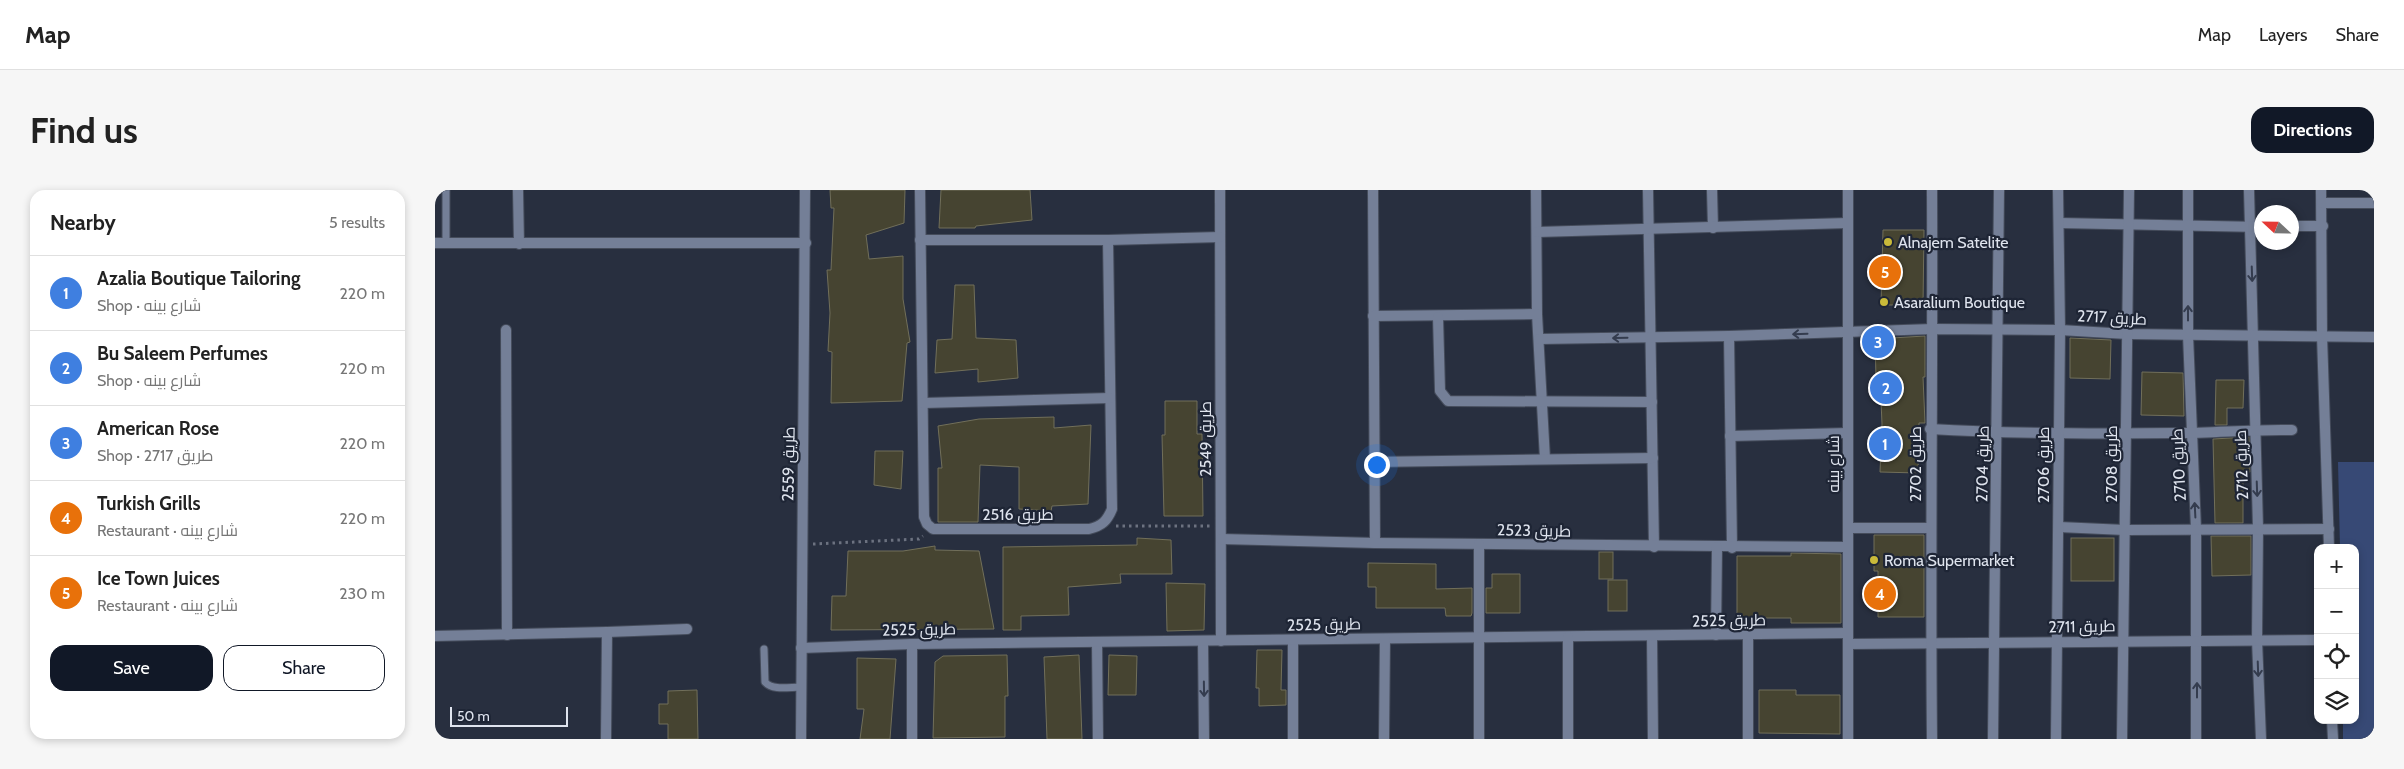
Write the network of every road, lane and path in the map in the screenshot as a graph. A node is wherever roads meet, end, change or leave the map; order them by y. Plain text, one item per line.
1 (446, 190) edge
2 (517, 190) edge
3 (805, 190) edge
4 (920, 190) edge
5 (1219, 190) edge
6 (1373, 190) edge
7 (1536, 190) edge
8 (1648, 190) edge
9 (1712, 190) edge
10 (1848, 190) edge
11 (1932, 190) edge
12 (1999, 190) edge
13 (2058, 190) edge
14 (2129, 190) edge
15 (2188, 190) edge
16 (2249, 190) edge
17 (2321, 190) edge
18 (2322, 203) junction
19 (2374, 203) edge
20 (1848, 223) junction
21 (2059, 223) junction
22 (2129, 224) junction
23 (2188, 226) junction
24 (2299, 226) edge
25 (2323, 226) junction
26 (2250, 227) junction
27 (2254, 227) edge
28 (1713, 228) junction
29 (1649, 230) junction
30 (1537, 232) junction
31 (1220, 237) junction
32 (920, 240) junction
33 (1108, 240) junction
34 (435, 243) edge
35 (806, 243) junction
36 (446, 244) junction
37 (519, 244) junction
38 (1537, 314) junction
39 (1373, 316) junction
40 (1438, 317) junction
41 (1933, 329) junction
42 (506, 330) dead end
43 (1997, 330) junction
44 (2060, 330) junction
45 (1848, 332) junction
46 (2127, 334) junction
47 (2254, 334) junction
48 (2188, 335) junction
49 (1729, 336) junction
50 (2323, 336) junction
51 (1651, 337) junction
52 (2374, 337) edge
53 (1539, 338) junction
54 (1110, 398) junction
55 (1542, 401) junction
56 (1652, 402) junction
57 (923, 403) junction
58 (1930, 429) junction
59 (2254, 429) junction
60 (2292, 430) dead end
61 (1848, 433) junction
62 (1998, 433) junction
63 (2191, 433) junction
64 (2057, 434) junction
65 (2126, 434) junction
66 (1731, 436) junction
67 (1653, 458) junction
68 (1545, 460) junction
69 (1373, 462) junction
70 (1100, 526) junction
71 (1221, 526) junction
72 (1848, 528) junction
73 (1930, 528) junction
74 (2059, 528) junction
75 (2258, 528) junction
76 (933, 529) junction
77 (2196, 529) junction
78 (2329, 529) junction
79 (2125, 530) junction
80 (1221, 539) junction
81 (1375, 543) junction
82 (1479, 544) junction
83 (2329, 544) edge
84 (802, 545) junction
85 (1654, 547) junction
86 (1717, 547) junction
87 (1732, 548) junction
88 (1847, 548) junction
89 (687, 629) dead end
90 (607, 632) junction
91 (1848, 633) junction
92 (1748, 634) junction
93 (507, 635) junction
94 (1716, 635) junction
95 (435, 636) edge
96 (1652, 636) junction
97 (1568, 637) junction
98 (1479, 638) junction
99 (1385, 639) junction
100 (1221, 640) junction
101 (1293, 640) junction
102 (2257, 640) junction
103 (2314, 640) edge
104 (1203, 641) junction
105 (2123, 641) junction
106 (2197, 641) junction
107 (1097, 642) junction
108 (1931, 642) junction
109 (1995, 642) junction
110 (2058, 642) junction
111 (912, 644) junction
112 (1848, 644) junction
113 (801, 648) junction
114 (764, 649) dead end
115 (801, 686) junction
116 (2332, 724) edge
117 (606, 739) edge
118 (801, 739) edge
119 (912, 739) edge
120 (1098, 739) edge
121 (1204, 739) edge
122 (1293, 739) edge
123 (1384, 739) edge
124 (1479, 739) edge
125 (1568, 739) edge
126 (1653, 739) edge
127 (1748, 739) edge
128 (1848, 739) edge
129 (1932, 739) edge
130 (1993, 739) edge
131 (2056, 739) edge
132 (2121, 739) edge
133 (2196, 739) edge
134 (2261, 739) edge
135 (2333, 739) edge

1 - 36 lane
2 - 37 street
3 - 35 street, طريق 2559
4 - 32 street
5 - 31 street, طريق 2549
6 - 39 street
7 - 30 street
8 - 29 street
9 - 28 street
10 - 20 street, شارع بينه
11 - 41 street, طريق 2702
12 - 43 street, طريق 2704
13 - 21 street, طريق 2706
14 - 22 street, طريق 2708
15 - 23 street, طريق 2710
16 - 26 street, طريق 2712
17 - 18 street
18 - 19 street
18 - 25 street
20 - 28 street
20 - 45 street, شارع بينه
21 - 22 street
21 - 44 street, طريق 2706
22 - 23 street
22 - 46 street, طريق 2708
23 - 26 street
48 -> 23 street, طريق 2710
24 - 25 street
25 - 50 street
26 - 27 street
26 -> 47 street, طريق 2712
28 - 29 street
29 - 30 street
29 - 51 street
30 - 38 street
31 - 33 street
31 - 71 street, طريق 2549
32 - 33 street
32 - 57 street
33 - 54 street
34 - 36 street
35 - 37 street
35 - 84 street, طريق 2559
36 - 37 street
38 - 40 street
38 - 53 street
39 - 40 street
39 - 69 street
40 - 55 street
41 - 43 street, طريق 2717
41 - 45 street, طريق 2717
41 - 58 street, طريق 2702
42 - 93 street
43 - 44 street, طريق 2717
43 - 62 street, طريق 2704
44 - 46 street, طريق 2717
44 - 64 street, طريق 2706
45 -> 49 street, طريق 2717
45 - 61 street, شارع بينه
46 - 48 street, طريق 2717
46 - 65 street, طريق 2708
47 - 48 street, طريق 2717
47 - 50 street, طريق 2717
47 - 59 street, طريق 2712
48 - 63 street, طريق 2710
49 - 51 street, طريق 2717
49 - 66 street
50 - 52 street, طريق 2717
50 - 78 street
51 -> 53 street, طريق 2717
51 - 56 street
53 - 55 street
54 - 57 street
54 - 70 street
55 - 56 street
55 - 68 street
56 - 67 street
57 - 76 street
58 - 62 street
58 - 73 street, طريق 2702
59 - 60 street
59 - 63 street
59 -> 75 street, طريق 2712
61 - 66 street
61 - 72 street, شارع بينه
62 - 64 street
62 - 109 street, طريق 2704
63 - 65 street
77 -> 63 street, طريق 2710
64 - 65 street
64 - 74 street, طريق 2706
65 - 79 street, طريق 2708
66 - 87 street
67 - 68 street
67 - 85 street
68 - 69 street
69 - 81 street
70 - 71 path
70 - 76 street, طريق 2516
71 - 80 street, طريق 2549
72 - 73 street
72 - 88 street, شارع بينه
73 - 108 street, طريق 2702
74 - 79 street
74 - 110 street, طريق 2706
75 - 77 street
75 - 78 street
75 - 102 street, طريق 2712
76 - 84 path
77 - 79 street
77 - 106 street, طريق 2710
78 - 83 street
79 - 105 street, طريق 2708
80 - 81 street, طريق 2523
80 - 100 street, طريق 2549
81 - 82 street, طريق 2523
82 - 85 street, طريق 2523
82 - 98 street
84 - 113 street, طريق 2559
85 - 86 street, طريق 2523
86 - 87 street, طريق 2523
86 - 94 street
87 - 88 street, طريق 2523
88 - 91 street, شارع بينه
89 - 90 street
90 - 93 street
90 - 117 street
91 - 92 street, طريق 2525
91 - 112 street, شارع بينه
92 - 94 street, طريق 2525
92 - 127 street
93 - 95 street
94 - 96 street, طريق 2525
96 - 97 street, طريق 2525
96 - 126 street
97 - 98 street, طريق 2525
97 - 125 street
98 - 99 street, طريق 2525
98 - 124 street
99 - 101 street, طريق 2525
99 - 123 street
100 - 101 street, طريق 2525
100 - 104 street, طريق 2525
101 - 122 street
102 - 103 street, طريق 2711
102 - 106 street, طريق 2711
102 -> 134 street, طريق 2712
104 - 107 street, طريق 2525
104 -> 121 street
105 - 106 street, طريق 2711
105 - 110 street, طريق 2711
105 - 132 street, طريق 2708
133 -> 106 street, طريق 2710
107 - 111 street, طريق 2525
107 - 120 street
108 - 109 street, طريق 2711
108 - 112 street, طريق 2711
108 - 129 street, طريق 2702
109 - 110 street, طريق 2711
109 - 130 street, طريق 2704
110 - 131 street, طريق 2706
111 - 113 street, طريق 2525
111 - 119 street
112 - 128 street, شارع بينه
113 - 115 street, طريق 2559
114 - 115 lane
115 - 118 street, طريق 2559
116 - 135 street

